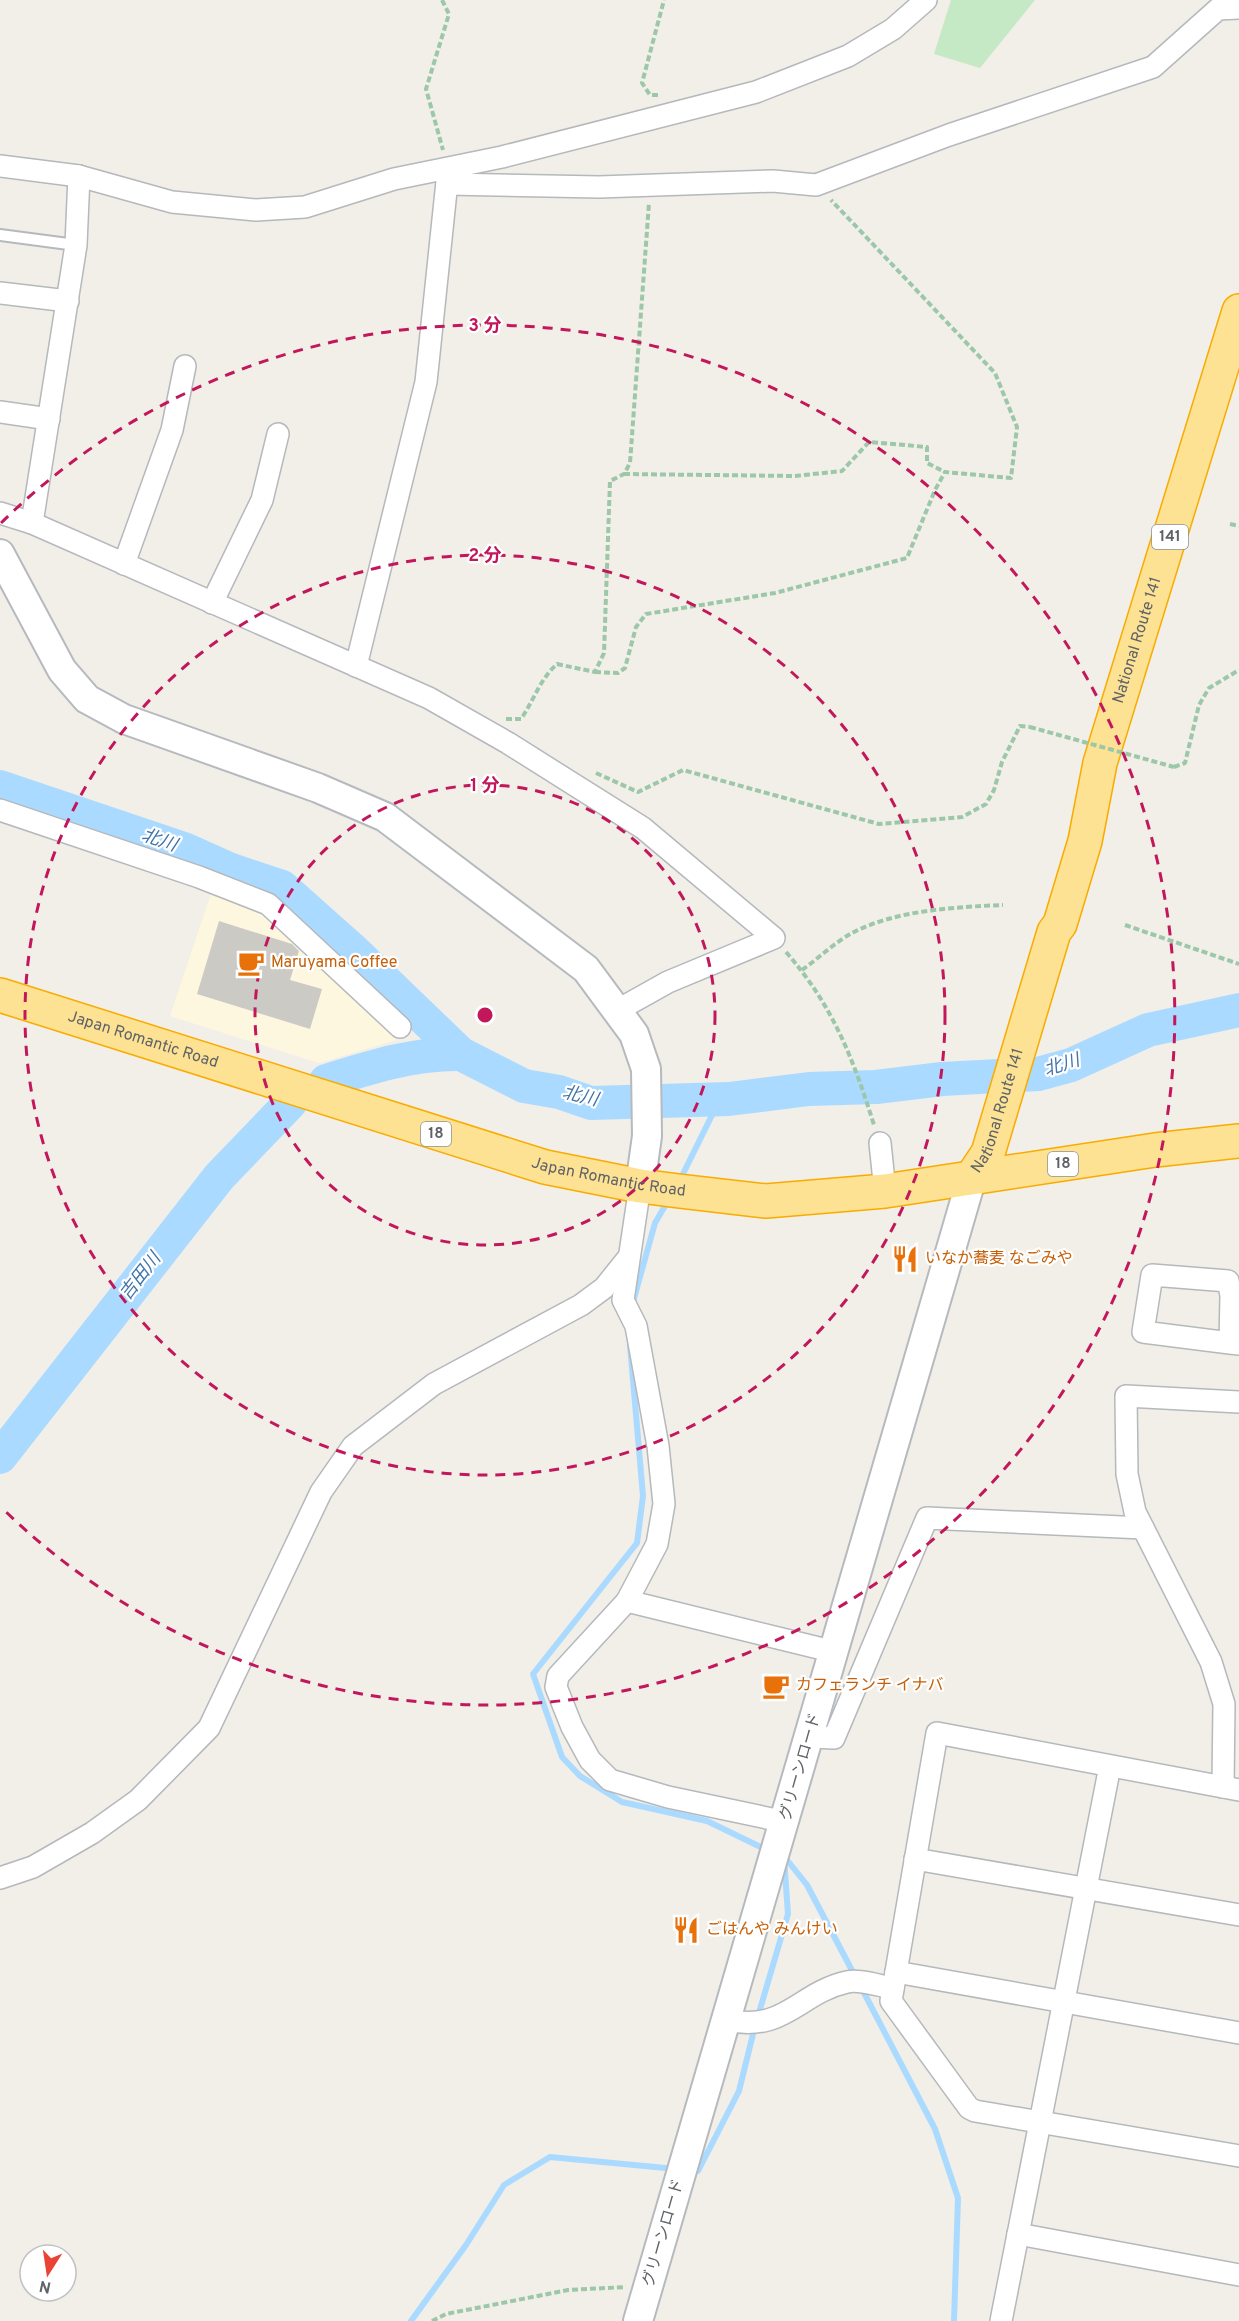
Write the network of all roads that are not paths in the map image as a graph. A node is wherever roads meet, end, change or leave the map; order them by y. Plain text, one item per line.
1 (926, 0) edge
2 (1239, 8) edge
3 (0, 166) edge
4 (79, 176) junction
5 (447, 176) junction
6 (0, 235) edge
7 (76, 245) junction
8 (0, 293) edge
9 (68, 301) junction
10 (1239, 311) edge
11 (185, 366) dead end
12 (0, 412) edge
13 (49, 419) junction
14 (278, 434) dead end
15 (0, 513) edge
16 (32, 523) junction
17 (0, 554) edge
18 (124, 564) junction
19 (212, 603) junction
20 (356, 666) junction
21 (0, 810) edge
22 (0, 995) edge
23 (618, 1010) junction
24 (400, 1027) dead end
25 (1239, 1141) edge
26 (880, 1143) road end
27 (972, 1177) junction
28 (640, 1186) junction
29 (885, 1191) junction
30 (628, 1258) junction
31 (1235, 1344) edge
32 (1239, 1402) edge
33 (1143, 1528) junction
34 (627, 1601) junction
35 (835, 1652) junction
36 (810, 1737) junction
37 (1110, 1766) junction
38 (1231, 1789) edge
39 (786, 1822) junction
40 (915, 1859) junction
41 (0, 1878) edge
42 (1086, 1888) junction
43 (1239, 1915) edge
44 (894, 1980) junction
45 (1064, 2002) junction
46 (726, 2020) junction
47 (1239, 2033) edge
48 (1040, 2123) junction
49 (1239, 2156) edge
50 (1018, 2234) junction
51 (1239, 2275) edge
52 (638, 2321) edge
53 (1001, 2321) edge

1 - 5 street
2 - 5 street
3 - 4 street
4 - 5 street
4 - 7 street
5 - 20 street
6 - 7 lane
7 - 9 street
8 - 9 street
9 - 13 street
10 - 27 highway, National Route 141 / 141
11 - 18 street
12 - 13 street
13 - 16 street
14 - 19 street
15 - 16 street
16 - 18 street
17 - 23 street
18 - 19 street
19 - 20 street
20 - 23 street
21 - 24 street
22 - 28 highway, Japan Romantic Road / 18
23 - 28 street
25 - 27 highway, Japan Romantic Road / 18
26 - 29 street
27 - 29 highway, Japan Romantic Road / 18
27 - 35 street, グリーンロード
28 - 29 highway, Japan Romantic Road / 18
28 - 30 street
30 - 34 street
30 - 41 street
31 - 31 street
32 - 33 street
33 - 36 street
33 - 38 street
34 - 35 street
34 - 39 street
35 - 36 street, グリーンロード
36 - 39 street, グリーンロード
37 - 38 street
37 - 40 street
37 - 42 street
39 - 46 street, グリーンロード
40 - 42 street
40 - 44 street
42 - 43 street
42 - 45 street
44 - 45 street
44 - 46 street
44 - 48 street
45 - 47 street
45 - 48 street
46 - 52 street, グリーンロード
48 - 49 street
48 - 50 street
50 - 51 street
50 - 53 street

